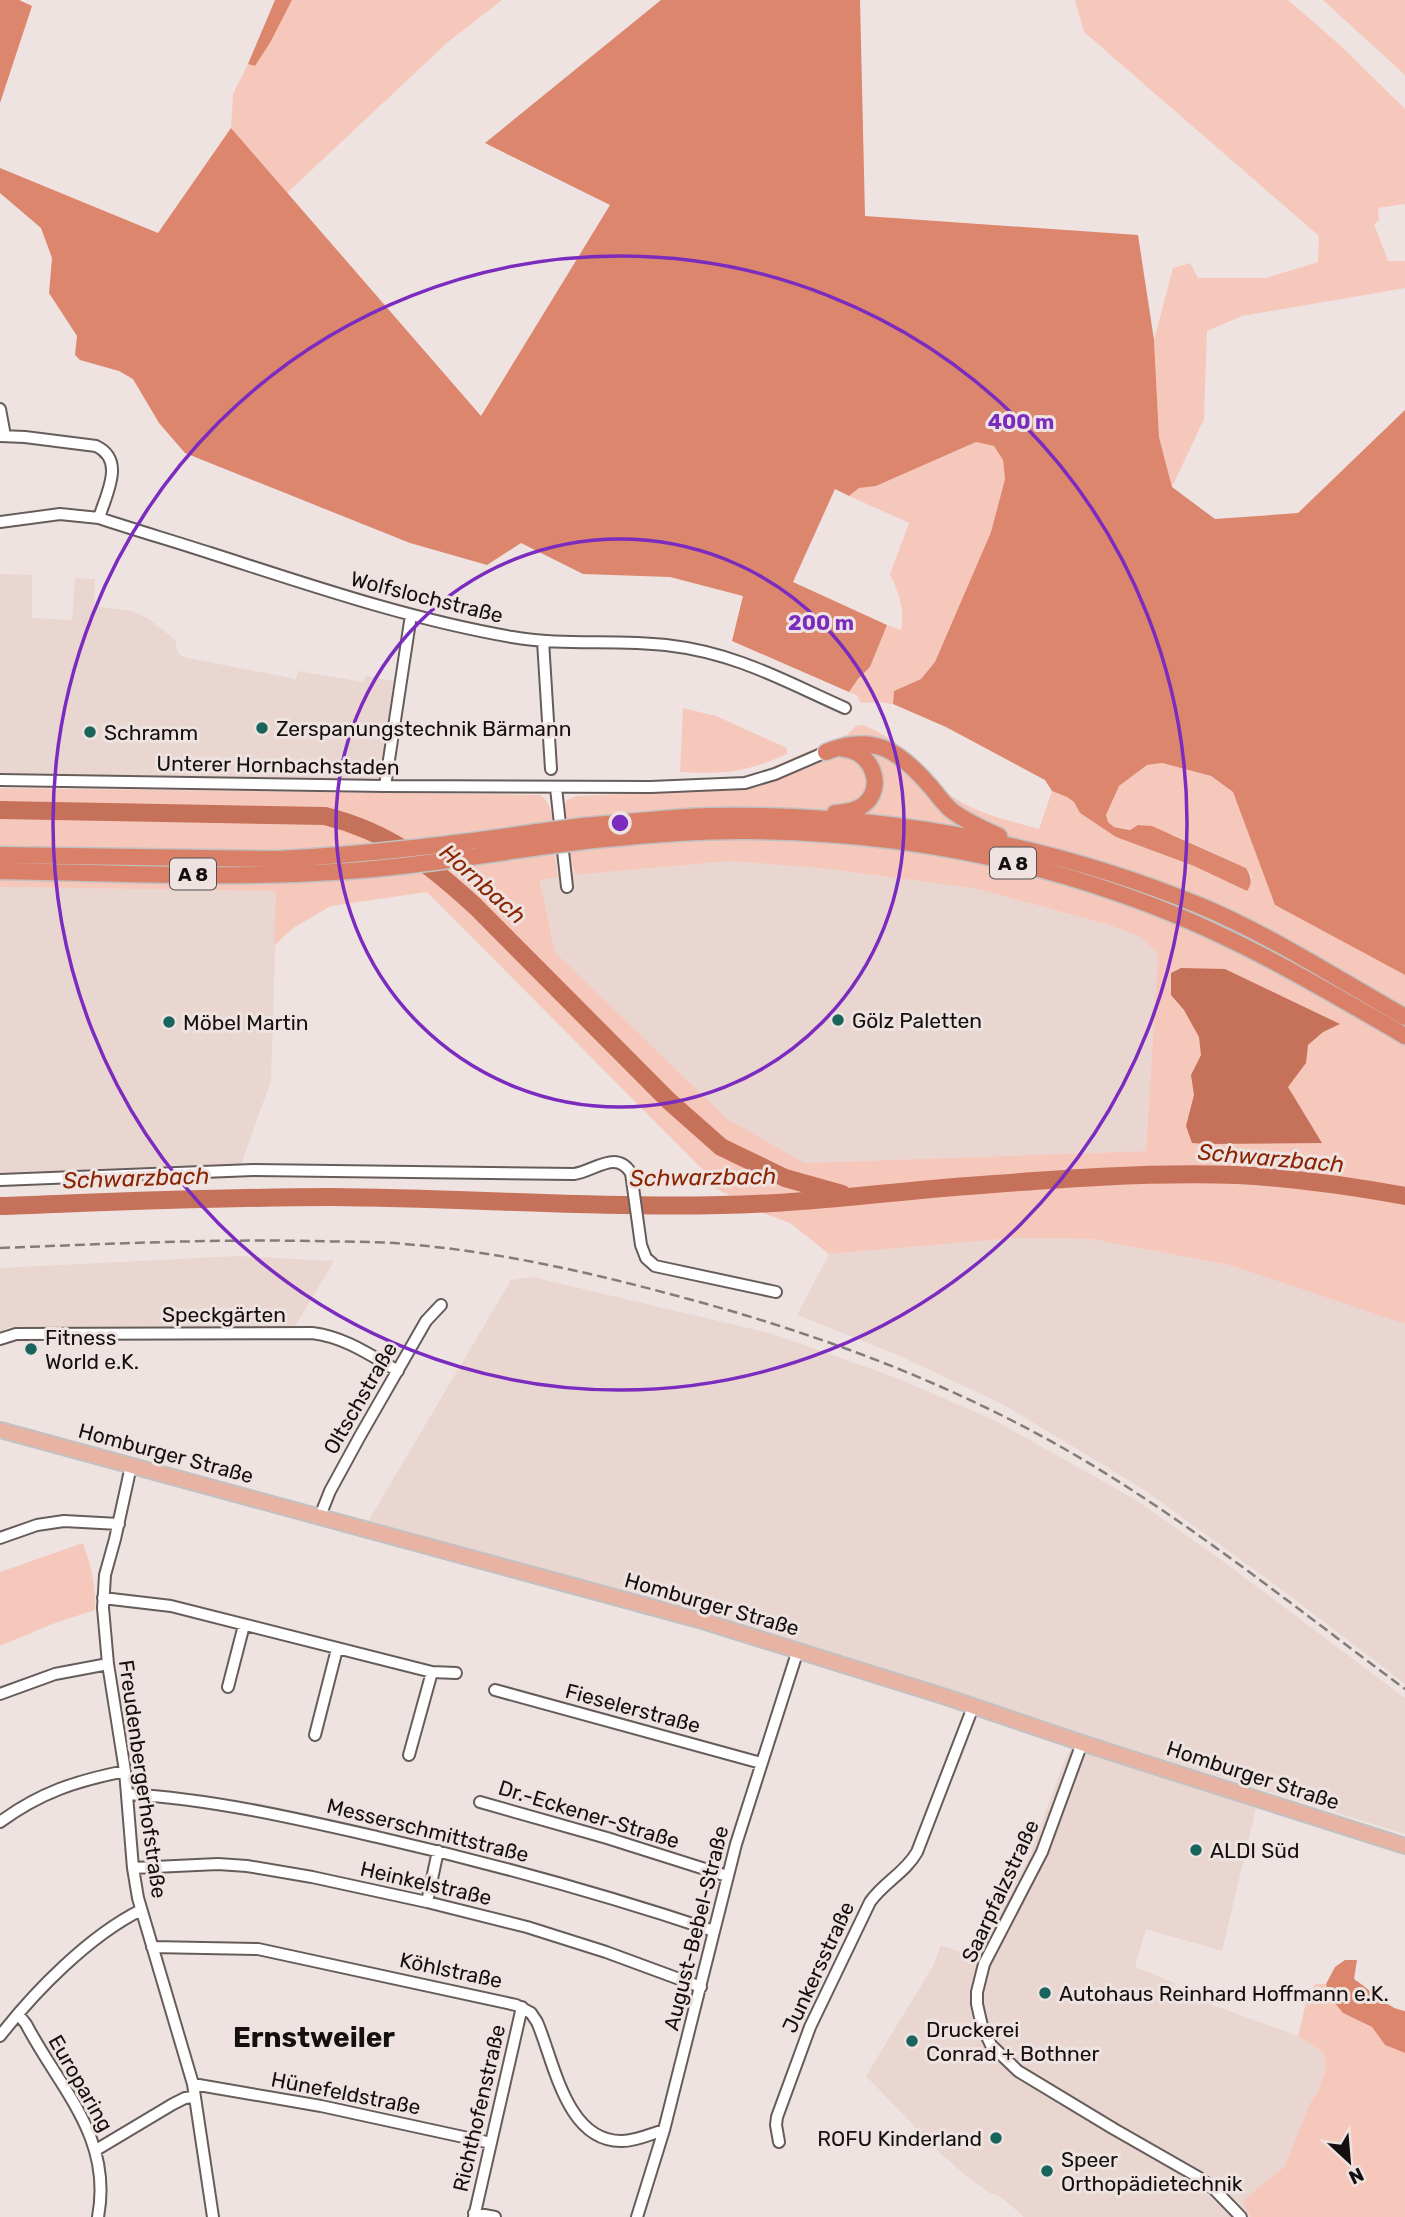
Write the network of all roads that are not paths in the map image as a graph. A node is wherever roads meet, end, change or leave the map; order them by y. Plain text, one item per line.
1 (0, 409) edge
2 (2, 436) edge
3 (99, 518) junction
4 (0, 522) edge
5 (411, 615) junction
6 (544, 641) junction
7 (845, 708) dead end
8 (826, 752) junction
9 (551, 769) dead end
10 (0, 780) edge
11 (386, 786) junction
12 (556, 788) junction
13 (801, 817) junction
14 (584, 834) junction
15 (538, 840) junction
16 (1034, 851) junction
17 (0, 855) edge
18 (0, 871) edge
19 (567, 887) dead end
20 (1405, 1017) edge
21 (1405, 1036) edge
22 (0, 1180) edge
23 (776, 1292) dead end
24 (441, 1304) dead end
25 (0, 1339) edge
26 (398, 1371) junction
27 (0, 1430) edge
28 (131, 1466) junction
29 (320, 1516) junction
30 (118, 1524) junction
31 (0, 1538) edge
32 (103, 1598) junction
33 (244, 1625) junction
34 (337, 1649) junction
35 (798, 1650) junction
36 (108, 1664) junction
37 (432, 1672) junction
38 (456, 1673) dead end
39 (228, 1687) dead end
40 (495, 1690) dead end
41 (0, 1695) edge
42 (973, 1707) junction
43 (315, 1735) dead end
44 (1082, 1743) junction
45 (409, 1755) dead end
46 (761, 1763) junction
47 (125, 1771) junction
48 (127, 1794) junction
49 (480, 1802) dead end
50 (0, 1822) edge
51 (1405, 1846) edge
52 (438, 1851) junction
53 (133, 1868) junction
54 (727, 1876) junction
55 (427, 1902) junction
56 (141, 1910) junction
57 (714, 1931) junction
58 (152, 1947) junction
59 (701, 1987) junction
60 (522, 2007) junction
61 (18, 2014) junction
62 (0, 2036) edge
63 (192, 2084) junction
64 (194, 2097) junction
65 (664, 2130) junction
66 (779, 2142) dead end
67 (491, 2143) junction
68 (96, 2150) junction
69 (474, 2215) edge
70 (99, 2217) edge
71 (213, 2217) edge
72 (495, 2217) edge
73 (637, 2217) edge
74 (1241, 2217) edge

1 - 2 street
2 - 3 street
3 - 4 street, Wolfslochstraße
3 - 5 street, Wolfslochstraße
5 - 6 street, Wolfslochstraße
5 - 11 street
6 - 7 street, Wolfslochstraße
6 - 9 street
8 - 12 street, Unterer Hornbachstaden
8 - 13 highway
8 - 16 highway
10 - 11 street, Unterer Hornbachstaden
11 - 12 street, Unterer Hornbachstaden
12 - 19 street
13 - 14 highway, A 8
13 - 16 highway, A 8
14 - 15 highway, A 8, bridge
14 - 21 highway, A 8
15 - 17 highway, A 8
15 - 18 highway, A 8
16 - 20 highway, A 8
22 - 23 street
24 - 26 street, Oltschstraße
25 - 26 street, Speckgärten
26 - 29 street, Oltschstraße
27 - 28 main road, Homburger Straße
28 - 29 main road, Homburger Straße
28 - 30 street, Freudenbergerhofstraße
29 - 35 main road, Homburger Straße
30 - 31 street
30 - 32 street, Freudenbergerhofstraße
32 - 33 street
32 - 36 street, Freudenbergerhofstraße
33 - 34 street
33 - 39 street
34 - 37 street
34 - 43 street
35 - 42 main road, Homburger Straße
35 - 46 street, August-Bebel-Straße
36 - 41 street
36 - 47 street, Freudenbergerhofstraße
37 - 38 street
37 - 45 street
40 - 46 street, Fieselerstraße
42 - 44 main road, Homburger Straße
42 - 66 street, Junkersstraße
44 - 51 main road, Homburger Straße
44 - 74 street, Saarpfalzstraße
46 - 54 street, August-Bebel-Straße
47 - 48 street, Freudenbergerhofstraße
47 - 50 street
48 - 52 street, Messerschmittstraße
48 - 53 street, Freudenbergerhofstraße
49 - 54 street, Dr.-Eckener-Straße
52 - 55 street
52 - 57 street, Messerschmittstraße
53 - 55 street, Heinkelstraße
53 - 56 street, Freudenbergerhofstraße
54 - 57 street, August-Bebel-Straße
55 - 59 street, Heinkelstraße
56 - 58 street, Freudenbergerhofstraße
56 - 61 street
57 - 59 street, August-Bebel-Straße
58 - 60 street, Köhlstraße
58 - 63 street, Freudenbergerhofstraße
59 - 65 street, August-Bebel-Straße
60 - 65 street, Köhlstraße
60 - 67 street, Richthofenstraße
61 - 62 street
61 - 68 street, Europaring
63 - 64 street, Freudenbergerhofstraße
63 - 67 street, Hünefeldstraße
64 - 68 street
64 - 71 street, Freudenbergerhofstraße
65 - 73 street, August-Bebel-Straße
67 - 69 street, Richthofenstraße
68 - 70 street, Europaring
69 - 72 street

